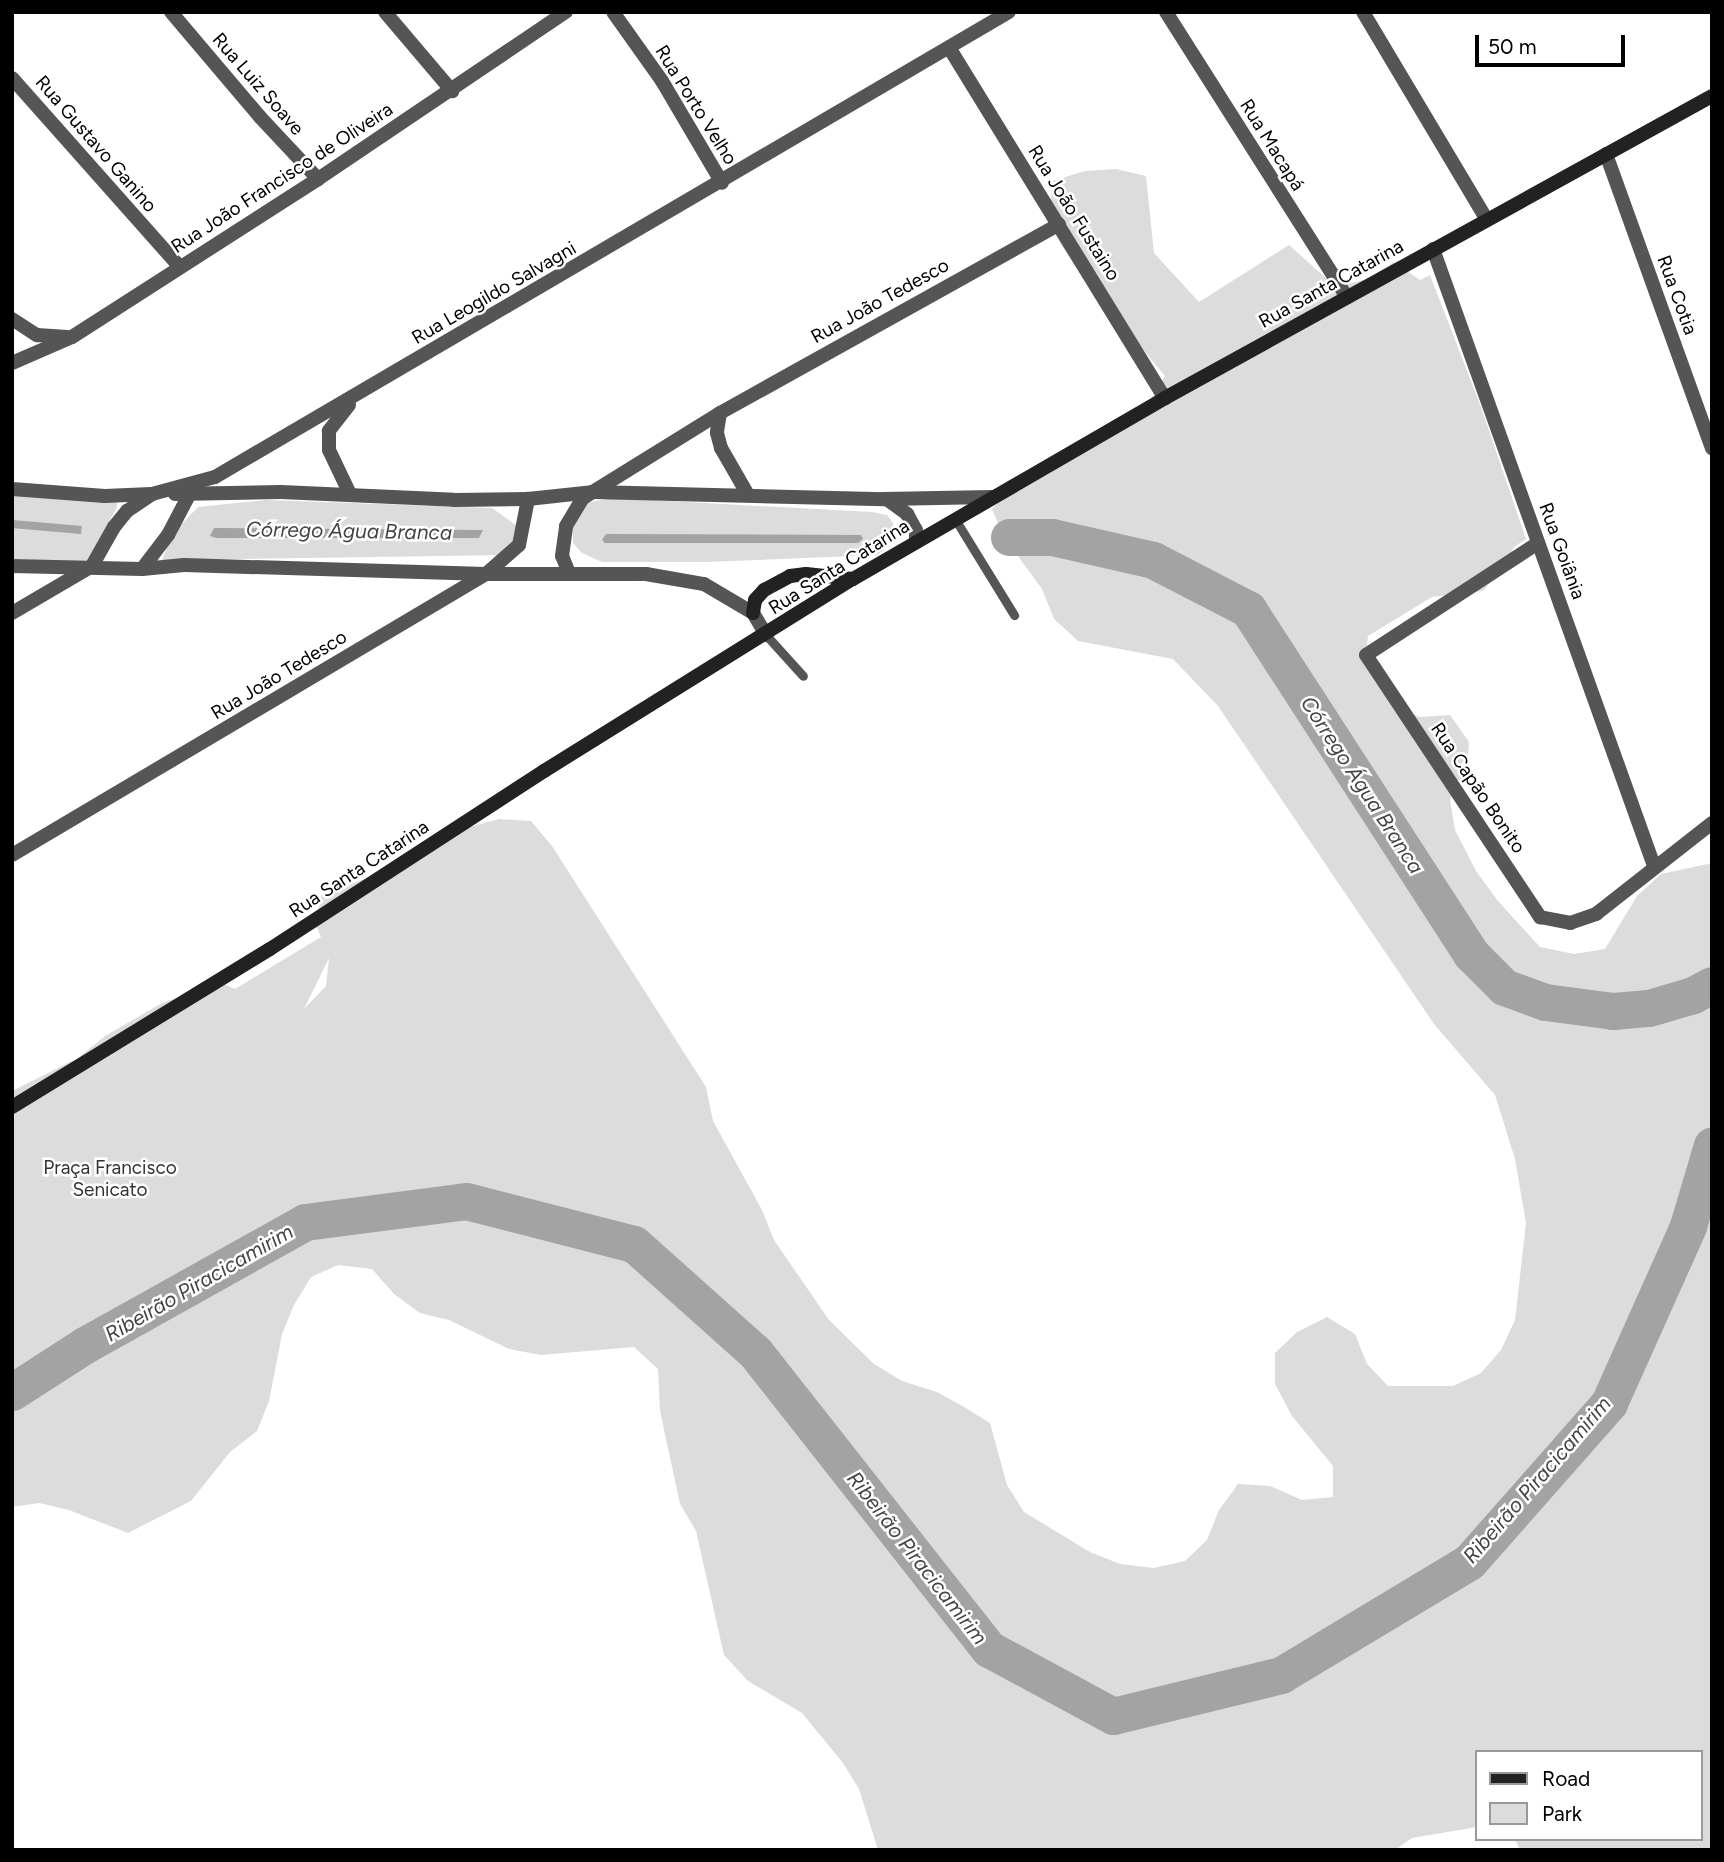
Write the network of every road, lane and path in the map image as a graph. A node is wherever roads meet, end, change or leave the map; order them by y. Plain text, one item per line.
1 (171, 12) edge
2 (385, 12) edge
3 (566, 12) edge
4 (614, 12) edge
5 (1009, 12) edge
6 (1166, 12) edge
7 (1363, 12) edge
8 (950, 49) junction
9 (12, 78) edge
10 (452, 91) junction
11 (1711, 97) edge
12 (1606, 154) junction
13 (318, 179) junction
14 (722, 183) junction
15 (1487, 220) junction
16 (1059, 224) junction
17 (1433, 249) junction
18 (180, 267) junction
19 (1347, 297) junction
20 (12, 319) edge
21 (72, 337) junction
22 (12, 363) edge
23 (359, 394) junction
24 (1165, 398) junction
25 (720, 412) junction
26 (1712, 449) edge
27 (12, 489) edge
28 (592, 492) junction
29 (152, 494) junction
30 (350, 494) junction
31 (189, 495) junction
32 (748, 495) junction
33 (992, 497) junction
34 (528, 499) junction
35 (884, 499) junction
36 (955, 519) junction
37 (916, 542) junction
38 (1538, 543) junction
39 (12, 566) edge
40 (92, 566) junction
41 (142, 569) junction
42 (569, 573) junction
43 (486, 574) junction
44 (853, 579) junction
45 (12, 613) edge
46 (753, 613) junction
47 (1014, 615) dead end
48 (766, 635) junction
49 (803, 676) dead end
50 (1712, 823) edge
51 (12, 855) edge
52 (1654, 866) junction
53 (12, 1107) edge

1 - 13 street, Rua Luiz Soave
2 - 10 street
3 - 10 street, Rua João Francisco de Oliveira
4 - 14 street, Rua Porto Velho
5 - 8 street, Rua Leogildo Salvagni
6 - 19 street, Rua Macapá
7 - 15 street
8 - 14 street, Rua Leogildo Salvagni
8 - 16 street, Rua João Fustaino
9 - 18 street, Rua Gustavo Ganino
10 - 13 street, Rua João Francisco de Oliveira
11 - 12 street, Rua Santa Catarina
12 - 15 street, Rua Santa Catarina
12 - 26 street, Rua Cotia
13 - 18 street, Rua João Francisco de Oliveira
14 - 23 street, Rua Leogildo Salvagni
15 - 17 street, Rua Santa Catarina
16 - 24 street, Rua João Fustaino
16 - 25 street, Rua João Tedesco
17 - 19 street, Rua Santa Catarina
17 - 38 street, Rua Goiânia
18 - 21 street, Rua João Francisco de Oliveira
19 - 24 street, Rua Santa Catarina
20 - 21 street
21 - 22 street, Rua João Francisco de Oliveira
23 - 29 street, Rua Leogildo Salvagni
23 - 30 street
24 - 33 street, Rua Santa Catarina
25 - 28 street, Rua João Tedesco
25 - 32 street
27 - 29 street
28 - 32 street
28 - 34 street
28 - 42 street, Rua João Tedesco
29 - 31 street
29 - 40 street, Rua Leogildo Salvagni
30 - 31 street
30 - 34 street
31 - 41 street
32 - 35 street
33 - 35 street
33 - 36 street, Rua Santa Catarina
34 - 43 street, Rua João Tedesco
35 - 37 street
36 - 37 street, Rua Santa Catarina
36 - 47 lane
37 - 44 street, Rua Santa Catarina
38 - 52 street, Rua Goiânia
38 - 52 street, Rua Capão Bonito
39 - 40 street
40 - 41 street
40 - 45 street
41 - 43 street
42 - 43 street
42 - 46 street
43 - 51 street, Rua João Tedesco
44 - 46 street
44 - 48 street, Rua Santa Catarina
46 - 48 street
48 - 49 lane
48 - 53 street, Rua Santa Catarina
50 - 52 street

